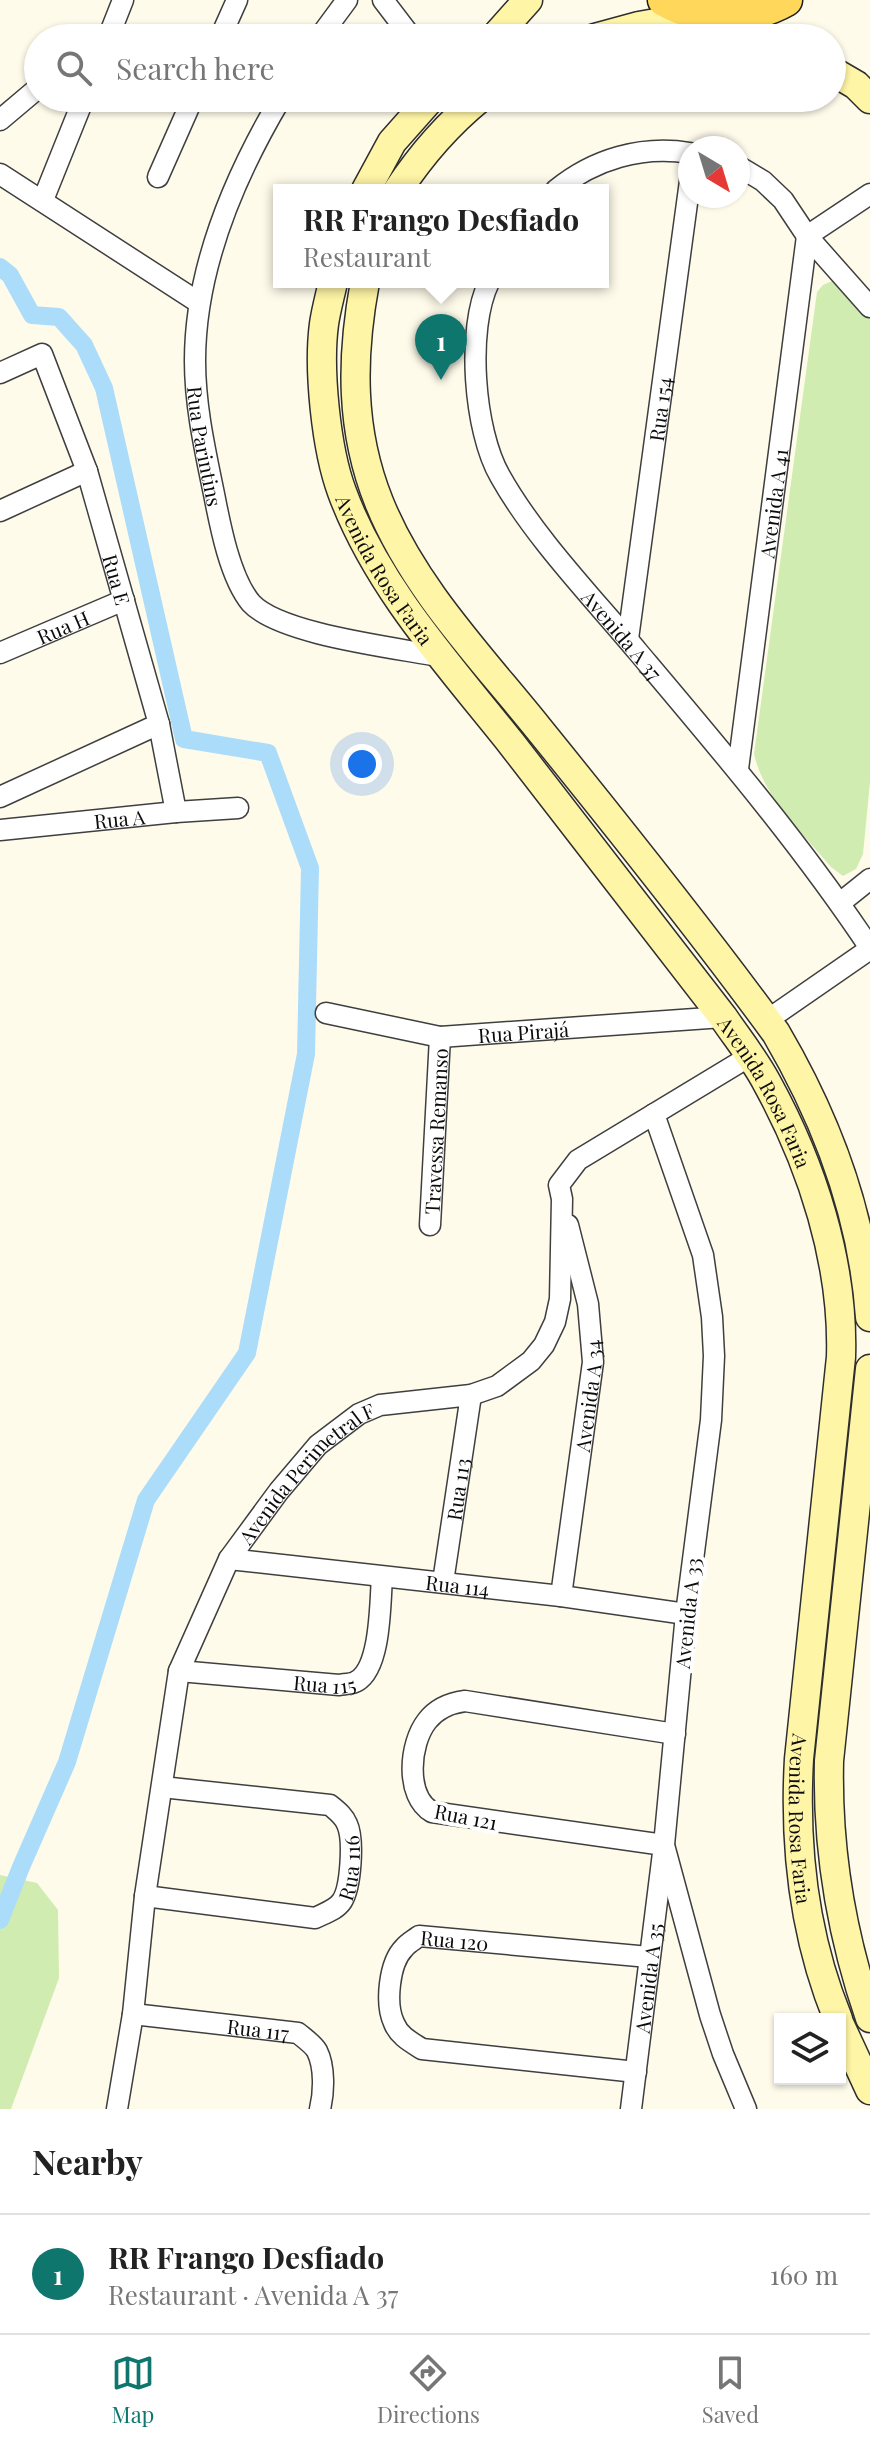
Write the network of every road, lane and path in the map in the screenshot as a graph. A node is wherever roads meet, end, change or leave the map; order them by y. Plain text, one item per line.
1 (123, 0) edge
2 (237, 0) edge
3 (347, 0) edge
4 (383, 0) edge
5 (528, 0) edge
6 (664, 0) edge
7 (786, 0) edge
8 (701, 15) junction
9 (114, 24) edge
10 (226, 24) edge
11 (329, 24) edge
12 (401, 24) edge
13 (507, 24) edge
14 (650, 24) edge
15 (725, 24) edge
16 (846, 79) edge
17 (870, 99) edge
18 (24, 100) edge
19 (78, 112) edge
20 (187, 112) edge
21 (273, 112) edge
22 (419, 112) edge
23 (463, 112) edge
24 (0, 120) edge
25 (678, 151) edge
26 (750, 173) edge
27 (0, 174) edge
28 (158, 177) dead end
29 (369, 184) edge
30 (402, 184) edge
31 (564, 184) edge
32 (870, 194) edge
33 (43, 200) junction
34 (686, 208) edge
35 (807, 236) junction
36 (332, 288) edge
37 (364, 288) edge
38 (486, 288) edge
39 (198, 302) junction
40 (870, 307) edge
41 (0, 373) edge
42 (87, 471) junction
43 (0, 511) edge
44 (124, 600) junction
45 (628, 639) junction
46 (0, 653) edge
47 (443, 657) junction
48 (159, 724) junction
49 (541, 731) junction
50 (517, 751) junction
51 (738, 769) junction
52 (0, 797) edge
53 (238, 808) dead end
54 (176, 812) junction
55 (0, 830) edge
56 (870, 872) edge
57 (870, 879) edge
58 (840, 903) junction
59 (870, 948) edge
60 (744, 990) junction
61 (326, 1013) dead end
62 (720, 1013) junction
63 (766, 1021) junction
64 (440, 1037) junction
65 (750, 1056) junction
66 (654, 1114) junction
67 (562, 1199) junction
68 (430, 1225) dead end
69 (870, 1317) edge
70 (870, 1369) edge
71 (471, 1395) junction
72 (229, 1559) junction
73 (382, 1577) junction
74 (443, 1582) junction
75 (561, 1596) junction
76 (686, 1614) junction
77 (179, 1671) junction
78 (675, 1734) junction
79 (162, 1787) junction
80 (664, 1845) junction
81 (145, 1896) junction
82 (649, 1957) junction
83 (836, 2013) edge
84 (133, 2014) junction
85 (870, 2018) edge
86 (846, 2038) edge
87 (636, 2072) junction
88 (870, 2090) edge
89 (117, 2109) edge
90 (320, 2109) edge
91 (631, 2109) edge
92 (746, 2109) edge

1 - 9 street
2 - 10 street
3 - 11 street
4 - 12 street
5 - 13 street
6 - 8 main road
7 - 8 main road
8 - 14 street
8 - 15 street
16 - 17 street
18 - 24 street
19 - 33 street
20 - 28 street
21 - 39 street, Rua Parintins
22 - 29 street
23 - 30 street
25 - 31 street
26 - 35 street
27 - 33 street
32 - 35 street
33 - 39 street
34 - 45 street, Rua 154
35 - 40 street
35 - 51 street, Avenida A 41
36 - 47 street, Avenida Rosa Faria
37 - 49 street, Avenida Rosa Faria
38 - 45 street, Avenida A 37
39 - 47 street, Rua Parintins
41 - 42 street, Rua E
42 - 43 street
42 - 44 street, Rua E
44 - 46 street, Rua H
44 - 48 street, Rua E
45 - 51 street, Avenida A 37
47 - 50 street, Avenida Rosa Faria
48 - 52 street
48 - 54 street, Rua E
49 - 50 street
49 - 60 street, Avenida Rosa Faria
50 - 62 street, Avenida Rosa Faria
51 - 58 street, Avenida A 37
53 - 54 street, Rua A
54 - 55 street, Rua A
56 - 57 street
57 - 58 street
58 - 59 street, Avenida A 37
59 - 63 street
60 - 62 street
60 - 63 street, Avenida Rosa Faria
61 - 64 street, Rua Pirajá
62 - 64 street, Rua Pirajá
62 - 65 street, Avenida Rosa Faria
63 - 69 street, Avenida Rosa Faria
64 - 68 street, Travessa Remanso
65 - 66 street, Avenida Perimetral F
65 - 83 street, Avenida Rosa Faria
66 - 67 street, Avenida Perimetral F
66 - 76 street, Avenida A 33
67 - 71 street, Avenida Perimetral F
67 - 75 street, Avenida A 34
70 - 85 street, Avenida Rosa Faria
71 - 72 street, Avenida Perimetral F
71 - 74 street, Rua 113
72 - 73 street, Rua 114
72 - 77 street, Avenida Perimetral F
73 - 74 street, Rua 114
73 - 77 street, Rua 115
74 - 75 street, Rua 114
75 - 76 street, Rua 114
76 - 78 street, Avenida A 33
77 - 79 street, Avenida Perimetral F
78 - 80 street, Avenida A 33
78 - 80 street, Rua 121
79 - 81 street, Avenida Perimetral F
79 - 81 street, Rua 116
80 - 82 street, Avenida A 35
80 - 92 street, Avenida A 33
81 - 84 street, Avenida Perimetral F
82 - 87 street, Avenida A 35
82 - 87 street, Rua 120
84 - 89 street, Avenida Perimetral F
84 - 90 street, Rua 117
86 - 88 street
87 - 91 street, Avenida A 35

